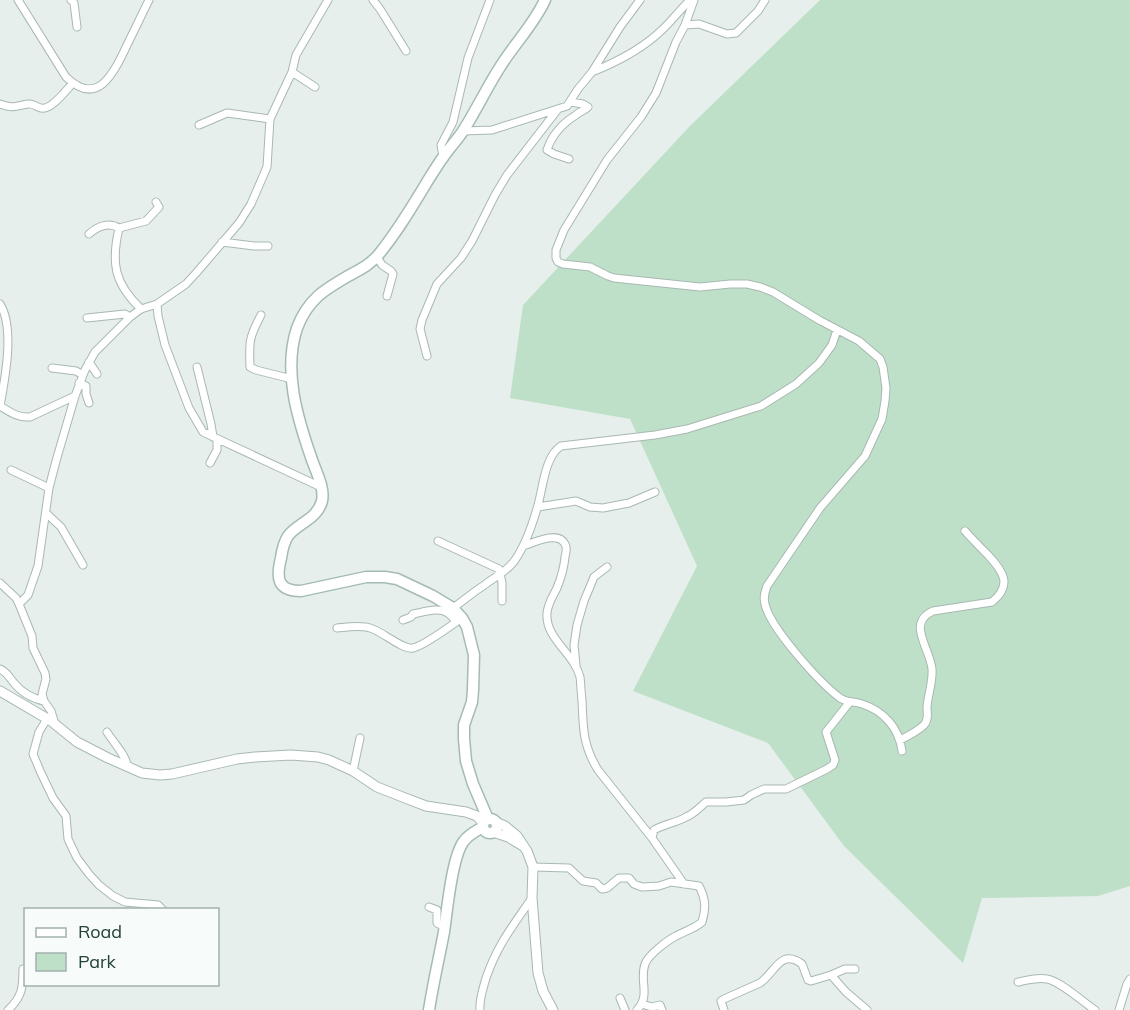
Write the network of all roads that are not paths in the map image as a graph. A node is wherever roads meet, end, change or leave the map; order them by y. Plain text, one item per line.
1 (18, 0) edge
2 (71, 0) edge
3 (149, 0) edge
4 (328, 0) edge
5 (373, 0) edge
6 (490, 0) edge
7 (545, 0) edge
8 (640, 0) edge
9 (690, 0) edge
10 (694, 0) edge
11 (765, 0) edge
12 (685, 25) junction
13 (77, 27) dead end
14 (406, 51) dead end
15 (292, 72) junction
16 (592, 72) junction
17 (73, 83) junction
18 (315, 87) dead end
19 (570, 102) junction
20 (0, 104) edge
21 (558, 109) junction
22 (270, 119) junction
23 (199, 125) dead end
24 (463, 131) junction
25 (443, 156) junction
26 (569, 159) dead end
27 (156, 202) dead end
28 (119, 228) junction
29 (89, 234) dead end
30 (222, 242) junction
31 (268, 246) dead end
32 (377, 257) junction
33 (387, 296) dead end
34 (0, 304) edge
35 (157, 304) junction
36 (141, 309) junction
37 (261, 315) dead end
38 (130, 317) junction
39 (87, 318) dead end
40 (837, 330) junction
41 (427, 356) dead end
42 (89, 362) junction
43 (197, 367) dead end
44 (52, 368) dead end
45 (97, 374) dead end
46 (83, 375) junction
47 (292, 379) junction
48 (79, 383) junction
49 (75, 396) junction
50 (89, 403) dead end
51 (0, 406) edge
52 (215, 438) junction
53 (210, 464) dead end
54 (11, 470) dead end
55 (321, 486) junction
56 (50, 488) junction
57 (656, 492) dead end
58 (538, 507) junction
59 (46, 513) junction
60 (965, 531) dead end
61 (438, 541) dead end
62 (523, 546) junction
63 (83, 565) dead end
64 (607, 567) dead end
65 (500, 573) junction
66 (0, 583) edge
67 (502, 601) dead end
68 (19, 604) junction
69 (453, 608) junction
70 (403, 620) dead end
71 (459, 620) junction
72 (337, 628) dead end
73 (576, 668) junction
74 (0, 669) edge
75 (0, 691) edge
76 (44, 701) junction
77 (849, 703) junction
78 (47, 719) junction
79 (56, 725) junction
80 (107, 732) dead end
81 (360, 738) dead end
82 (900, 740) junction
83 (902, 751) dead end
84 (128, 767) junction
85 (353, 771) junction
86 (488, 826) junction
87 (652, 838) junction
88 (533, 867) junction
89 (684, 884) junction
90 (532, 898) junction
91 (162, 908) edge
92 (429, 908) dead end
93 (444, 927) junction
94 (23, 969) dead end
95 (855, 969) dead end
96 (831, 975) junction
97 (1130, 979) edge
98 (1018, 982) dead end
99 (620, 998) dead end
100 (640, 1007) edge
101 (8, 1010) edge
102 (429, 1010) edge
103 (480, 1010) edge
104 (553, 1010) edge
105 (625, 1010) edge
106 (662, 1010) edge
107 (724, 1010) edge
108 (867, 1010) edge
109 (1095, 1010) edge
110 (1119, 1010) edge

1 - 17 street
2 - 13 street
3 - 17 street
4 - 15 street
5 - 14 street
6 - 25 street
7 - 24 main road
8 - 16 street
9 - 16 street
10 - 12 street
11 - 12 street
12 - 40 street
15 - 18 street
15 - 22 street
16 - 19 street
17 - 20 street
19 - 21 street
19 - 26 street
21 - 24 street
21 - 41 street
22 - 23 street
22 - 30 street
24 - 25 main road
25 - 32 main road
27 - 28 street
28 - 29 street
28 - 36 street
30 - 31 street
30 - 35 street
32 - 33 street
32 - 47 main road
34 - 51 street
35 - 36 street
35 - 52 street
36 - 38 street
37 - 47 street
38 - 39 street
38 - 42 street
40 - 58 street
40 - 77 street
42 - 45 street
42 - 46 street
43 - 52 street
44 - 46 street
46 - 48 street
47 - 55 main road
48 - 49 street
48 - 50 street
49 - 51 street
49 - 56 street
52 - 53 street
52 - 55 street
54 - 56 street
55 - 69 main road
56 - 59 street
57 - 58 street
58 - 62 street
59 - 63 street
59 - 68 street
60 - 82 street
61 - 65 street
62 - 65 street
62 - 73 street
64 - 73 street
65 - 67 street
65 - 69 street
66 - 68 street
68 - 76 street
69 - 71 main road
70 - 71 street
71 - 72 street
71 - 86 main road
73 - 87 street
74 - 76 street
75 - 78 street
76 - 79 street
77 - 82 street
77 - 87 street
78 - 79 street
78 - 91 street
79 - 84 street
80 - 84 street
81 - 85 street
82 - 83 street
84 - 85 street
85 - 86 street
86 - 88 street
86 - 93 main road
87 - 89 street
88 - 89 street
88 - 90 street
89 - 100 street
90 - 103 street
90 - 104 street
92 - 93 street
93 - 102 main road
94 - 101 street
95 - 96 street
96 - 107 street
96 - 108 street
97 - 110 street
98 - 109 street
99 - 105 street
100 - 106 street

